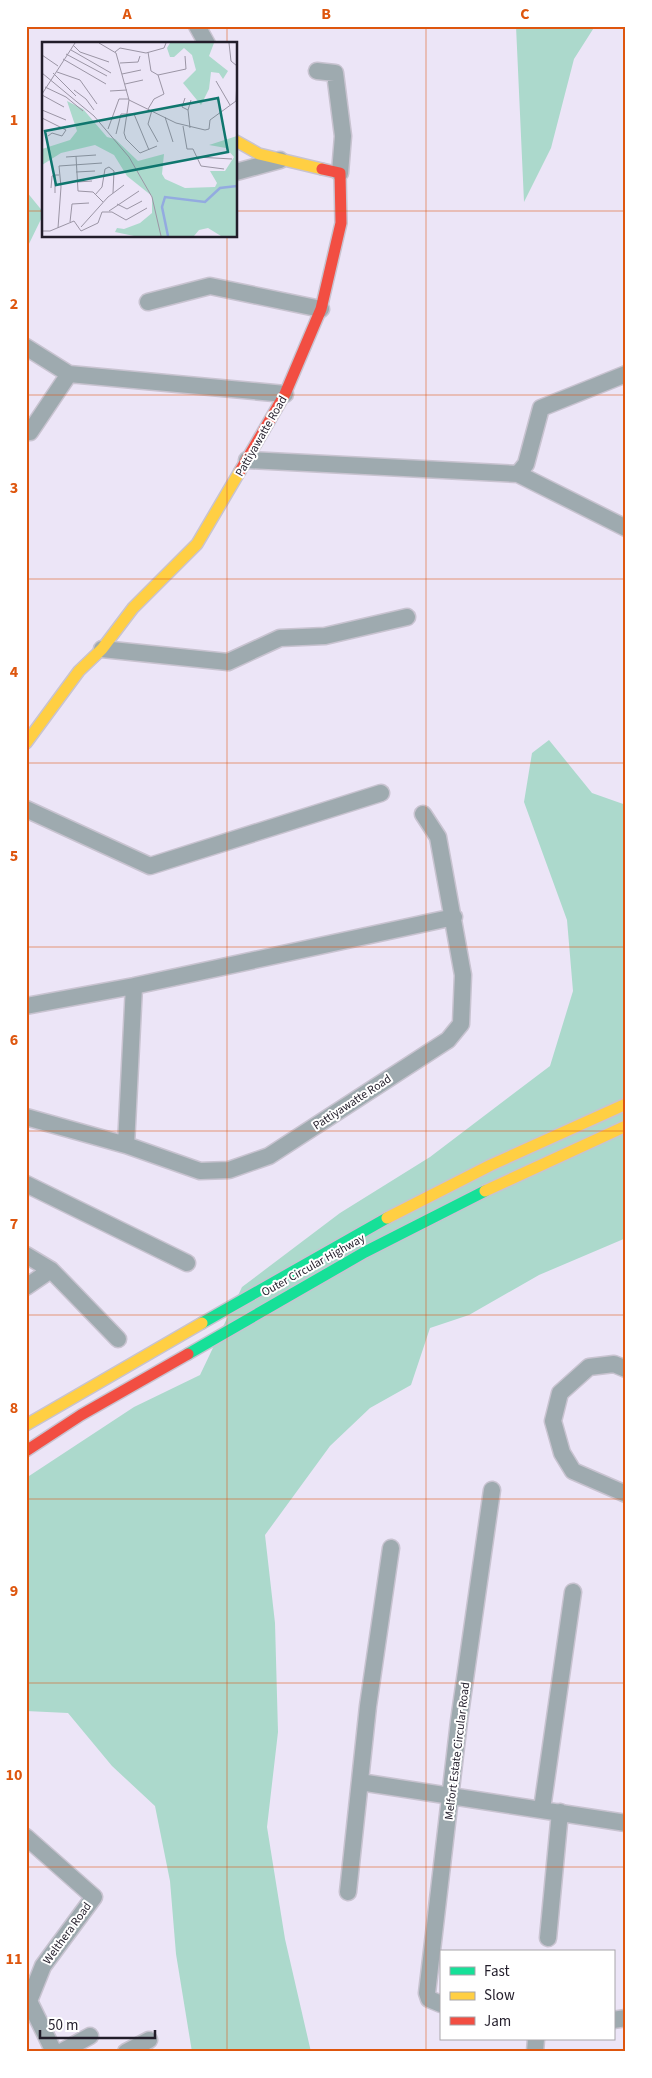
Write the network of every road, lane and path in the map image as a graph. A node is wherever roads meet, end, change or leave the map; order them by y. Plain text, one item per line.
1 (197, 26) edge
2 (206, 42) edge
3 (317, 71) dead end
4 (238, 142) edge
5 (283, 159) junction
6 (238, 171) edge
7 (340, 173) junction
8 (148, 302) dead end
9 (321, 309) junction
10 (26, 347) edge
11 (69, 374) junction
12 (626, 374) edge
13 (285, 394) junction
14 (26, 432) edge
15 (247, 460) junction
16 (518, 474) junction
17 (626, 528) edge
18 (408, 617) dead end
19 (102, 649) junction
20 (26, 742) edge
21 (381, 793) dead end
22 (26, 809) edge
23 (422, 814) dead end
24 (454, 917) junction
25 (134, 986) junction
26 (26, 1006) edge
27 (626, 1104) edge
28 (26, 1117) edge
29 (626, 1126) edge
30 (126, 1145) junction
31 (26, 1184) edge
32 (26, 1256) edge
33 (187, 1262) dead end
34 (51, 1270) junction
35 (26, 1287) edge
36 (118, 1339) dead end
37 (626, 1369) edge
38 (81, 1415) junction
39 (26, 1425) edge
40 (26, 1451) edge
41 (26, 1458) edge
42 (492, 1490) dead end
43 (626, 1494) edge
44 (391, 1548) dead end
45 (573, 1592) dead end
46 (360, 1782) junction
47 (451, 1796) junction
48 (542, 1809) junction
49 (560, 1812) junction
50 (626, 1823) edge
51 (26, 1837) edge
52 (348, 1892) dead end
53 (548, 1938) dead end
54 (440, 2004) edge
55 (90, 2036) dead end
56 (149, 2040) dead end
57 (54, 2052) edge
58 (61, 2052) edge
59 (126, 2052) edge

1 - 2 street
3 - 7 street
4 - 5 main road
5 - 6 street
5 - 7 main road
7 - 9 main road, Pattiyawatte Road
8 - 9 street
9 - 13 main road, Pattiyawatte Road
10 - 11 street
11 - 13 street
11 - 14 street
12 - 16 street
13 - 15 main road, Pattiyawatte Road
15 - 16 street
15 - 19 main road, Pattiyawatte Road
16 - 17 street
18 - 19 street
19 - 20 main road, Pattiyawatte Road
21 - 22 street
23 - 24 street, Pattiyawatte Road
24 - 25 street
24 - 30 street, Pattiyawatte Road
25 - 26 street
25 - 30 street
27 - 39 main road, Outer Circular Highway
28 - 30 street, Pattiyawatte Road
29 - 38 main road, Outer Circular Highway
31 - 33 street
32 - 34 street
34 - 35 street
34 - 36 street
37 - 43 street
38 - 40 main road, Outer Circular Highway
38 - 41 main road
42 - 47 street, Melfort Estate Circular Road
44 - 46 street
45 - 48 street
46 - 47 street
46 - 52 street
47 - 48 street
47 - 54 street, Melfort Estate Circular Road
48 - 49 street
49 - 50 street
49 - 53 street
51 - 57 street, Welthera Road
55 - 58 street
56 - 59 street

